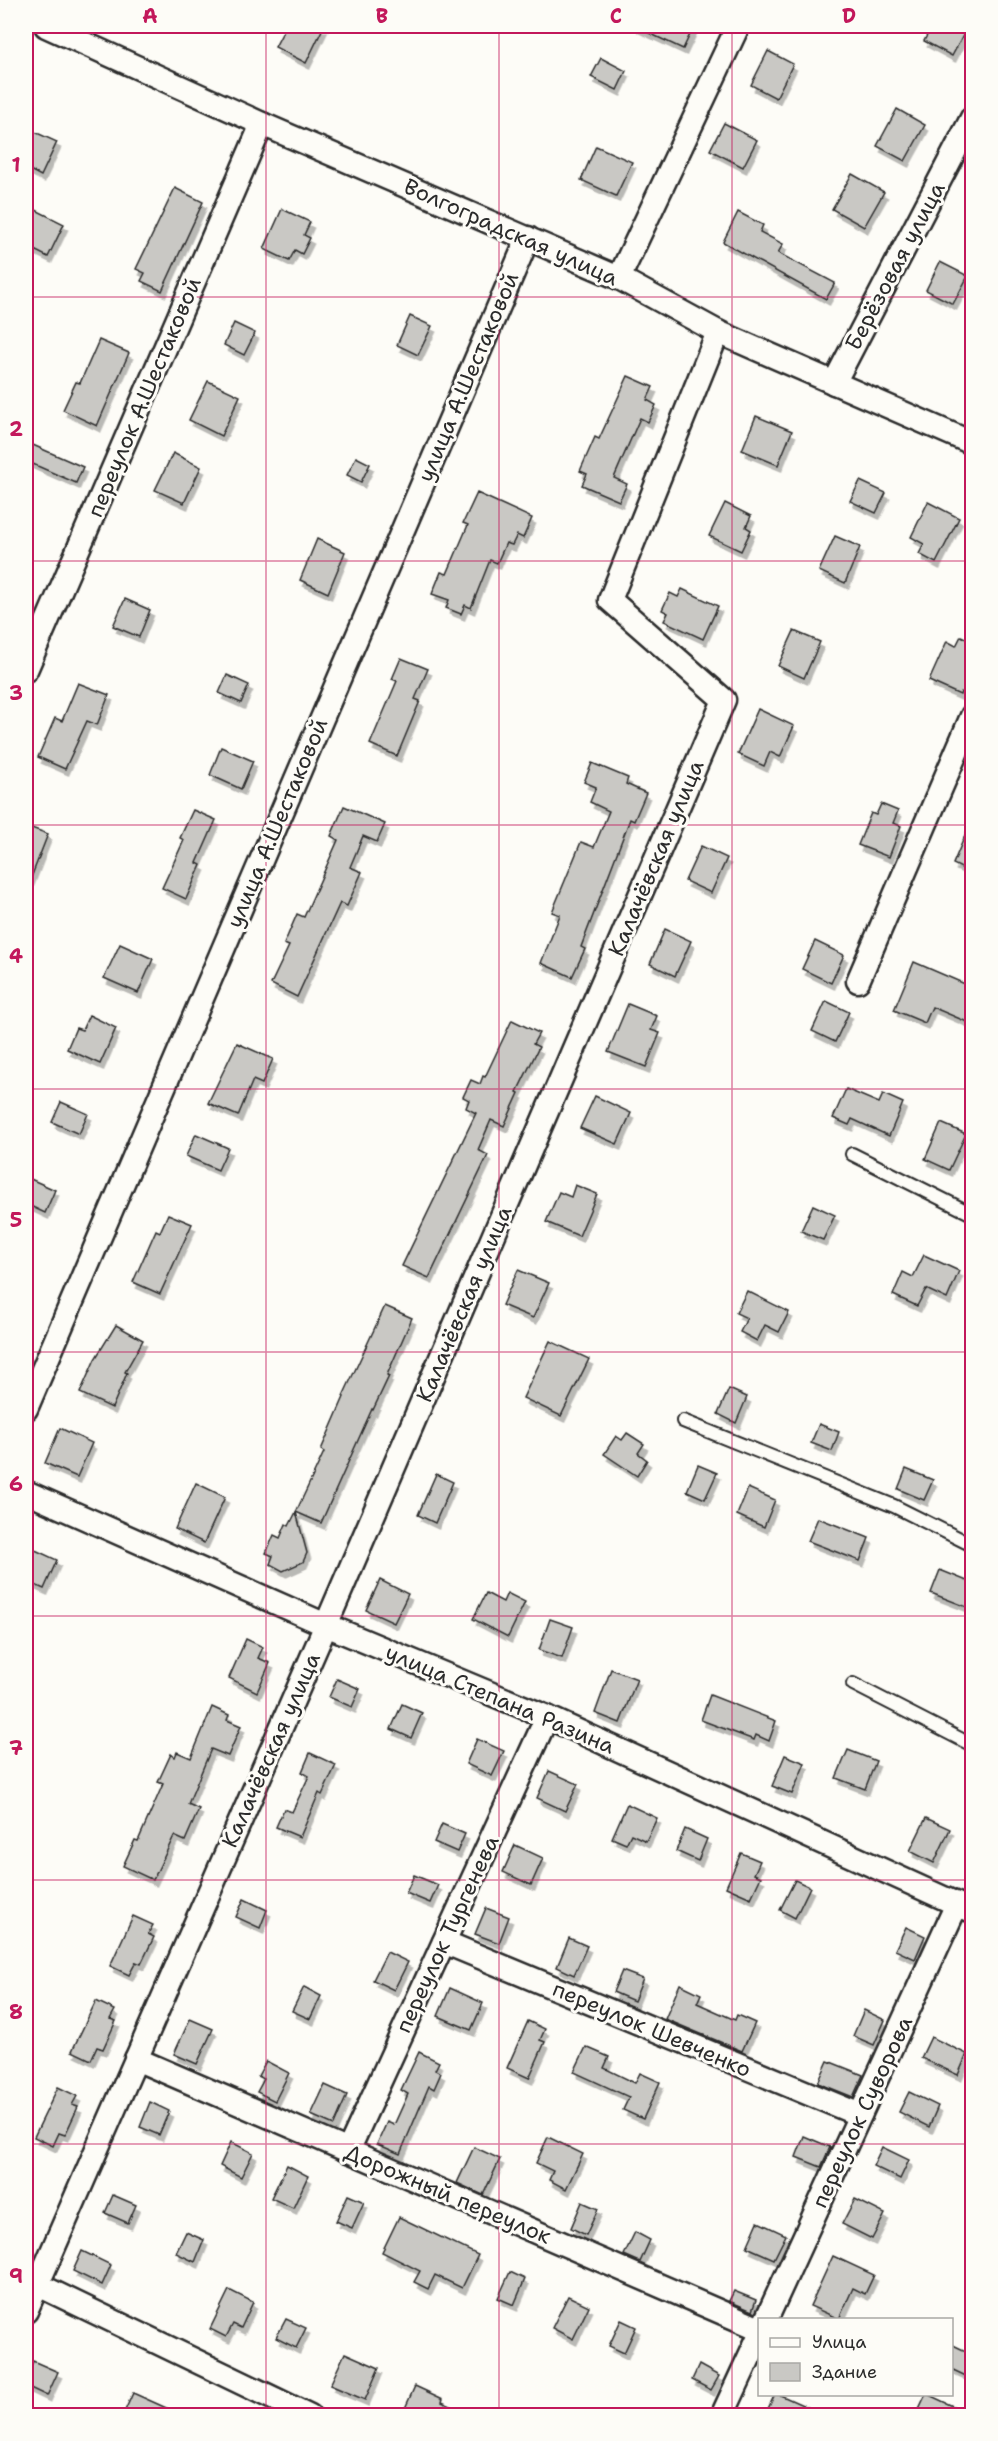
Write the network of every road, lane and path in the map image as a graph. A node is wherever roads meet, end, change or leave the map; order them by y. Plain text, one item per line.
1 (46, 26) edge
2 (738, 26) edge
3 (972, 118) edge
4 (262, 124) junction
5 (528, 238) junction
6 (619, 279) junction
7 (718, 332) junction
8 (834, 383) junction
9 (972, 443) edge
10 (26, 670) edge
11 (972, 716) edge
12 (858, 981) dead end
13 (852, 1154) dead end
14 (972, 1214) edge
15 (26, 1409) edge
16 (683, 1421) dead end
17 (26, 1492) edge
18 (972, 1545) edge
19 (326, 1625) junction
20 (854, 1684) dead end
21 (547, 1717) junction
22 (972, 1745) edge
23 (965, 1908) edge
24 (444, 1942) junction
25 (136, 2059) junction
26 (860, 2115) junction
27 (348, 2151) junction
28 (32, 2282) edge
29 (26, 2311) edge
30 (766, 2318) edge
31 (758, 2329) edge
32 (758, 2336) edge
33 (310, 2415) edge
34 (722, 2415) edge

1 - 4 street, Волгоградская улица
2 - 6 street
3 - 8 street, Берёзовая улица
4 - 5 street, Волгоградская улица
4 - 10 street, переулок А.Шестаковой
5 - 6 street, Волгоградская улица
5 - 15 street, улица А.Шестаковой
6 - 7 street, Волгоградская улица
7 - 8 street, Волгоградская улица
7 - 19 street, Калачёвская улица
8 - 9 street, Волгоградская улица
11 - 12 street
13 - 14 lane
16 - 18 lane
17 - 19 street, улица Степана Разина
19 - 21 street, улица Степана Разина
19 - 25 street, Калачёвская улица
20 - 22 lane
21 - 23 street, улица Степана Разина
21 - 24 street, переулок Тургенева
23 - 26 street, переулок Суворова
24 - 26 street, переулок Шевченко
24 - 27 street, переулок Тургенева
25 - 27 street, Дорожный переулок
25 - 28 street, Калачёвская улица
26 - 30 street, переулок Суворова
27 - 31 street, Дорожный переулок
28 - 29 street, Калачёвская улица
28 - 33 street
32 - 34 street

